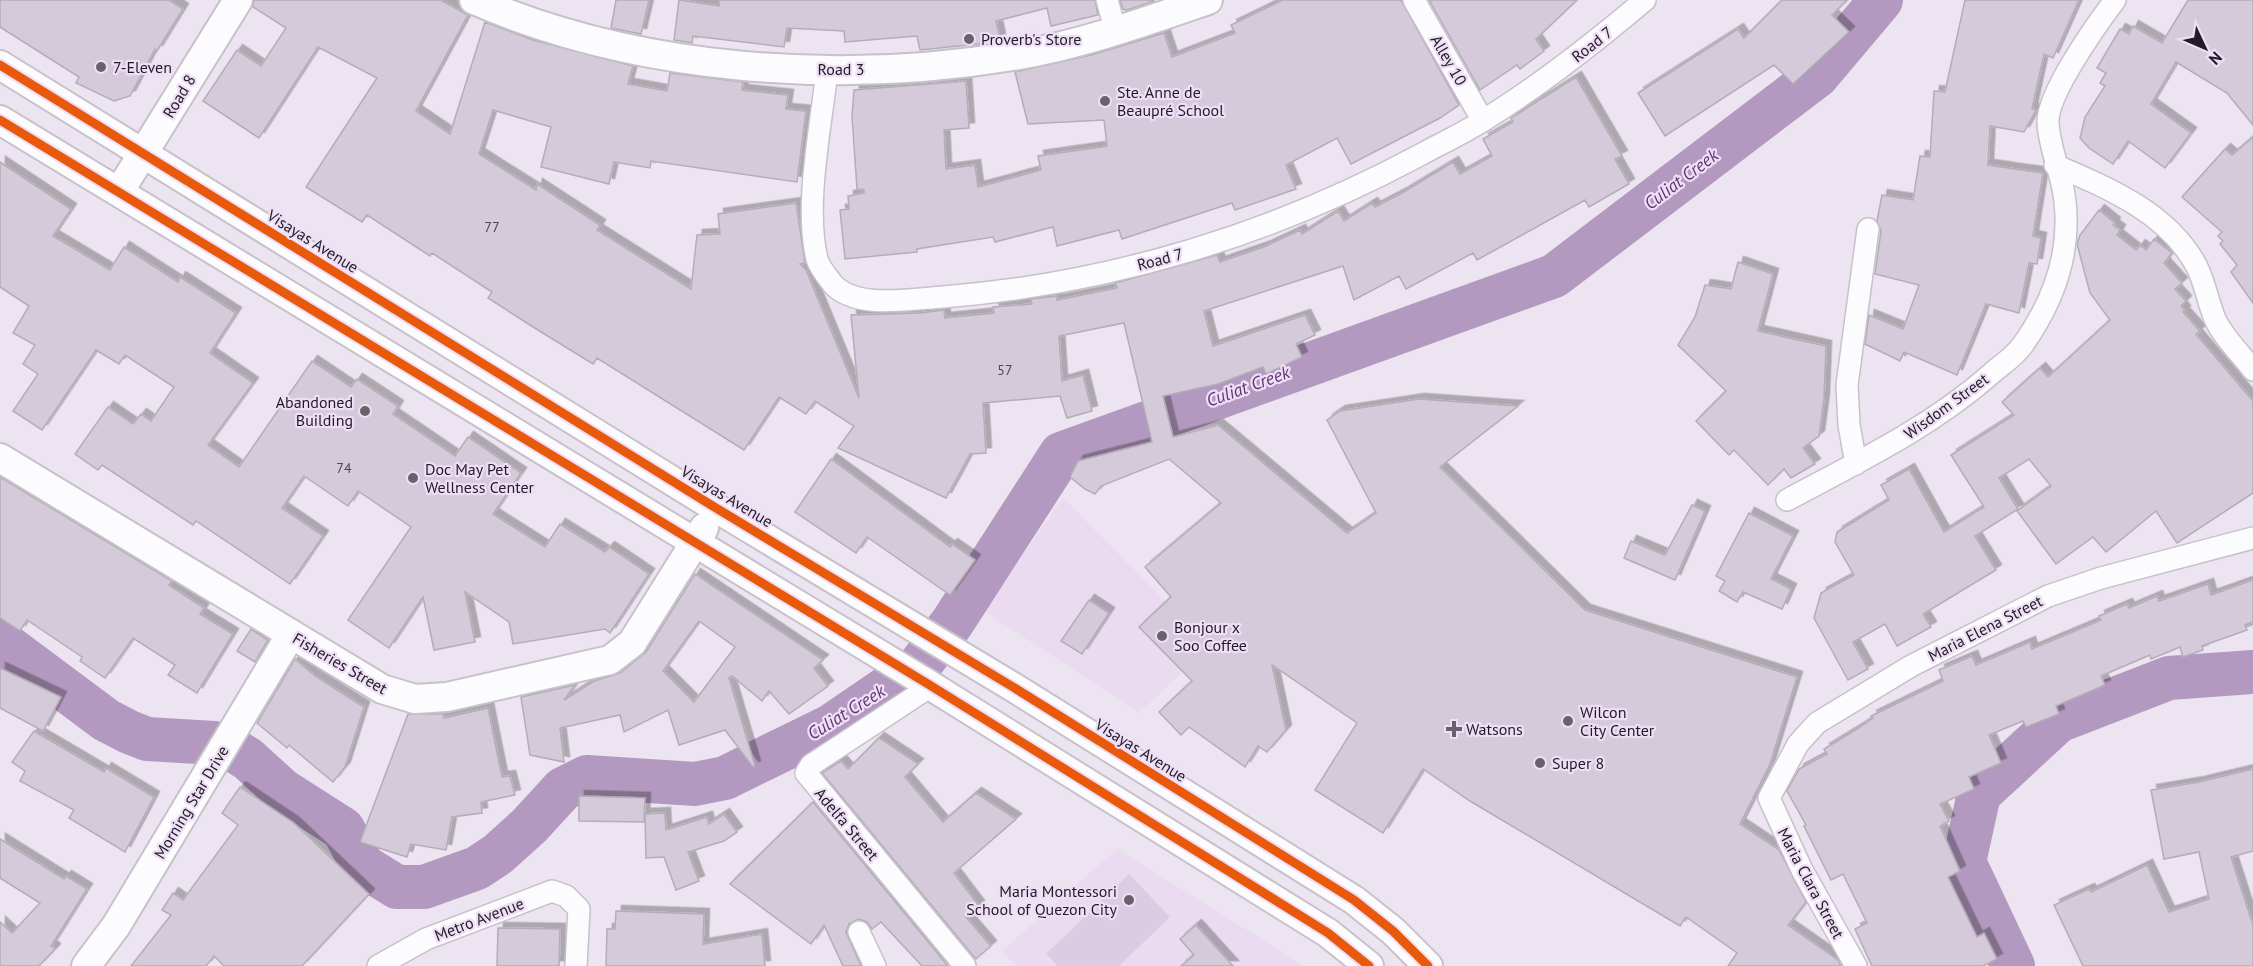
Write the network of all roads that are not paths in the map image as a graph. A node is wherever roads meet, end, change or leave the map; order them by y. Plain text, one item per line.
1 (238, 0) edge
2 (474, 0) edge
3 (1107, 0) edge
4 (1208, 0) edge
5 (1414, 0) edge
6 (1645, 0) edge
7 (2115, 0) edge
8 (1116, 32) junction
9 (0, 65) edge
10 (827, 71) junction
11 (0, 120) edge
12 (1483, 121) junction
13 (144, 155) junction
14 (2055, 165) junction
15 (119, 192) junction
16 (1868, 228) dead end
17 (2253, 370) edge
18 (0, 458) edge
19 (1856, 464) junction
20 (1787, 500) dead end
21 (716, 508) junction
22 (2253, 538) edge
23 (694, 542) junction
24 (796, 555) junction
25 (774, 590) junction
26 (291, 634) junction
27 (930, 685) junction
28 (1769, 798) joint
29 (859, 932) dead end
30 (86, 966) edge
31 (378, 966) edge
32 (576, 966) edge
33 (875, 966) edge
34 (964, 966) edge
35 (1369, 966) edge
36 (1428, 966) edge
37 (1856, 966) edge

1 - 13 main road, Road 8
2 - 10 main road, Road 3
3 - 8 street
4 - 8 main road, Road 3
5 - 12 street, Alley 10
6 - 12 street, Road 7
7 - 14 street, Wisdom Street
8 - 10 main road, Road 3
9 - 13 main road, Visayas Avenue
10 - 12 street, Road 7
11 - 15 main road
13 - 15 main road, Road 8
13 - 21 main road, Visayas Avenue
14 - 17 street
14 - 19 street, Wisdom Street
15 - 23 main road
16 - 19 street
18 - 26 main road, Fisheries Street
19 - 20 street, Wisdom Street
21 - 23 main road, Fisheries Street
21 - 24 main road, Visayas Avenue
22 - 28 street, Maria Elena Street
23 - 25 main road
23 - 26 main road, Fisheries Street
24 - 25 main road
24 - 36 main road, Visayas Avenue
25 - 27 main road
26 - 30 main road, Morning Star Drive
27 - 34 street, Adelfa Street
27 - 35 main road
28 - 37 street, Maria Clara Street
29 - 33 street
31 - 32 street, Metro Avenue

